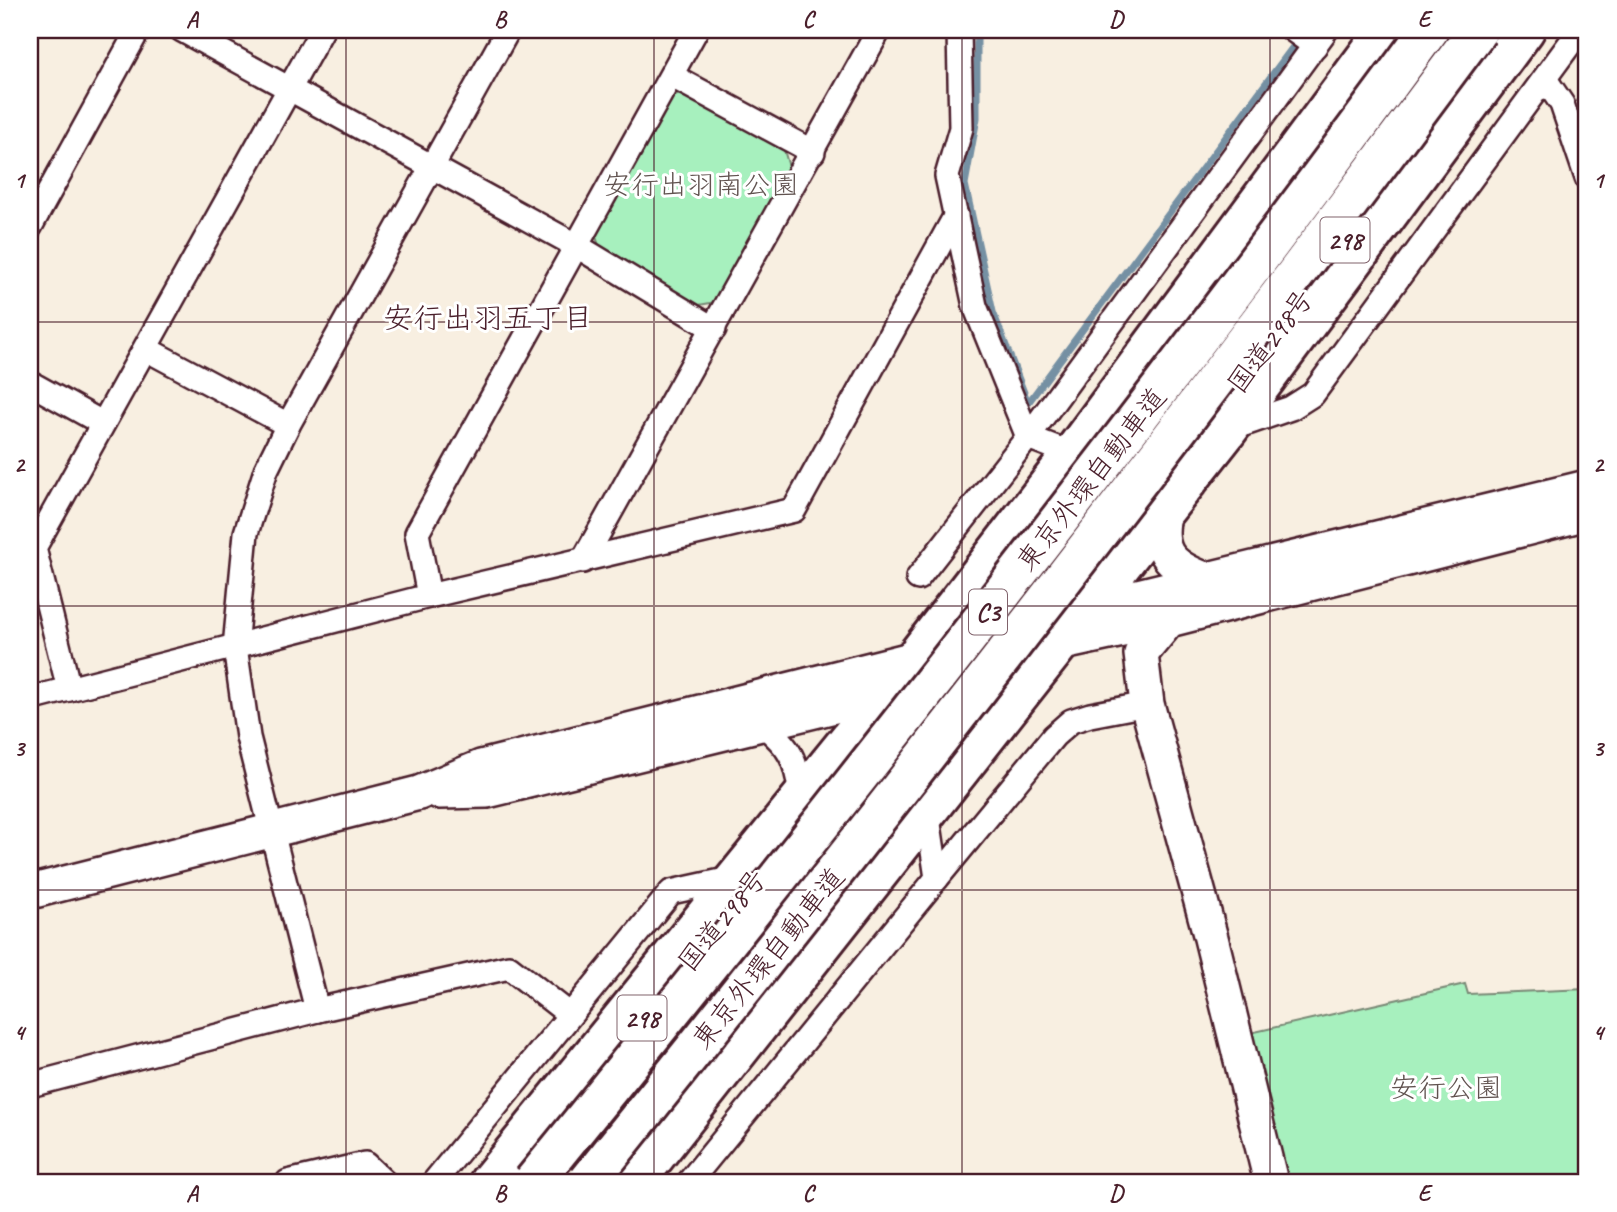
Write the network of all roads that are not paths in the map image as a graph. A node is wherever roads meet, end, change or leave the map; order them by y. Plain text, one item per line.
1 (138, 30) edge
2 (182, 30) edge
3 (322, 30) edge
4 (508, 30) edge
5 (696, 30) edge
6 (879, 30) edge
7 (959, 30) edge
8 (1293, 30) edge
9 (1386, 30) edge
10 (1404, 30) edge
11 (1429, 30) edge
12 (1478, 30) edge
13 (1501, 30) edge
14 (1525, 30) edge
15 (1580, 30) edge
16 (1321, 38) edge
17 (672, 76) junction
18 (1545, 79) junction
19 (289, 89) junction
20 (813, 152) junction
21 (431, 169) junction
22 (1587, 178) edge
23 (956, 215) junction
24 (30, 227) edge
25 (577, 246) junction
26 (714, 329) junction
27 (146, 349) junction
28 (30, 383) edge
29 (1121, 409) dead end
30 (102, 423) junction
31 (288, 425) junction
32 (1228, 430) junction
33 (1028, 437) junction
34 (1189, 451) dead end
35 (1072, 454) junction
36 (1587, 487) edge
37 (1165, 510) junction
38 (1587, 513) edge
39 (583, 561) junction
40 (918, 578) dead end
41 (1205, 579) junction
42 (429, 596) junction
43 (1088, 607) junction
44 (1169, 620) junction
45 (1059, 644) junction
46 (235, 647) junction
47 (914, 659) junction
48 (69, 689) junction
49 (884, 694) junction
50 (30, 698) edge
51 (1147, 704) junction
52 (762, 724) junction
53 (419, 793) junction
54 (802, 796) junction
55 (927, 811) junction
56 (270, 831) junction
57 (775, 854) dead end
58 (735, 878) junction
59 (937, 878) junction
60 (30, 892) edge
61 (847, 892) dead end
62 (317, 1010) junction
63 (569, 1014) junction
64 (30, 1085) edge
65 (288, 1182) edge
66 (384, 1182) edge
67 (434, 1182) edge
68 (489, 1182) edge
69 (509, 1182) edge
70 (533, 1182) edge
71 (588, 1182) edge
72 (616, 1182) edge
73 (635, 1182) edge
74 (689, 1182) edge
75 (1271, 1182) edge

1 - 24 street
2 - 19 street
3 - 19 street
4 - 21 street
5 - 17 street
6 - 20 street
7 - 23 street
8 - 16 street
9 - 35 highway
10 - 29 highway
11 - 70 highway, 東京外環自動車道 / C3, bridge
12 - 71 highway, 東京外環自動車道 / C3, bridge
13 - 34 highway, 国道298号 / 298
14 - 32 highway
15 - 18 street
16 - 33 street
17 - 20 street
17 - 25 street
18 - 22 street
18 - 32 street
19 - 21 street
19 - 27 street
20 - 26 street
21 - 25 street
21 - 31 street
23 - 33 street
23 - 39 street
25 - 26 street
25 - 42 street
26 - 39 street
27 - 30 street
27 - 31 street
28 - 30 street
30 - 48 street
31 - 46 street
32 - 37 highway
33 - 35 street
33 - 40 street
35 - 47 highway
36 - 41 street
37 - 41 street
37 - 43 highway
38 - 44 street
39 - 42 street
41 - 43 street
42 - 46 street
43 - 45 highway
43 - 47 street
44 - 45 street
44 - 51 street
45 - 49 street
45 - 55 highway
46 - 48 street
46 - 56 street
47 - 49 highway
47 - 53 street
48 - 50 street
49 - 52 street
49 - 54 highway
51 - 59 street
51 - 75 street
52 - 53 street
52 - 54 street
53 - 56 street
54 - 58 highway
55 - 59 street
55 - 73 highway
56 - 60 street
56 - 62 street
57 - 69 highway, 国道298号 / 298
58 - 63 street
58 - 68 highway
59 - 74 street
61 - 72 highway
62 - 63 street
62 - 64 street
63 - 67 street
65 - 66 street

